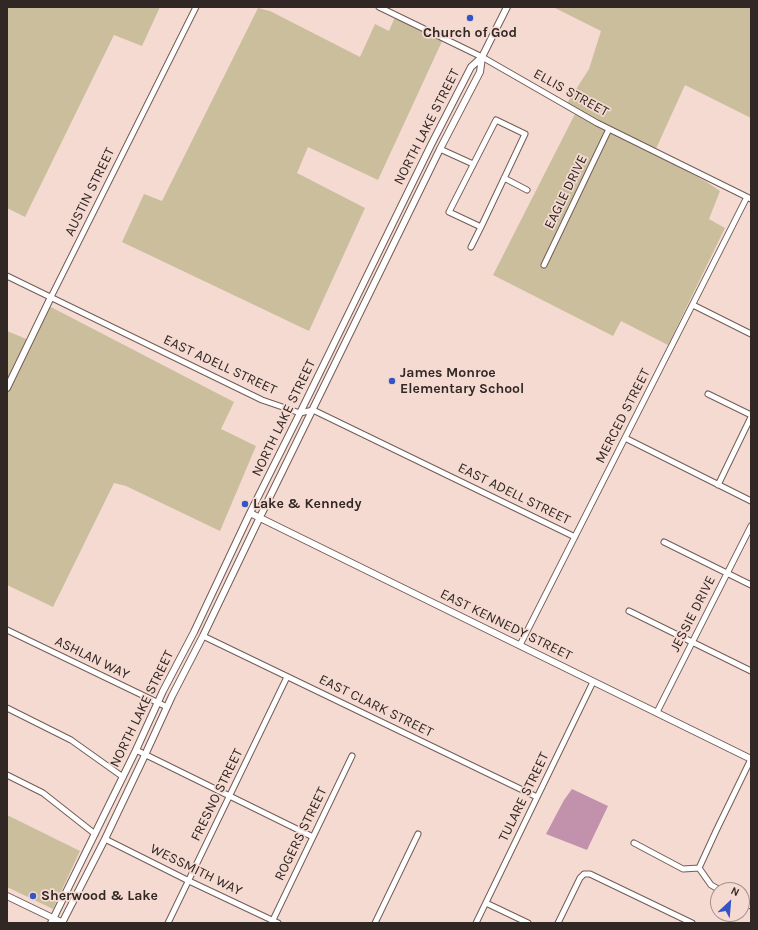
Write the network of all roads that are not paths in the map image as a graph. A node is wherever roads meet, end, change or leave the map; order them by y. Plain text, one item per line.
1 (196, 7) edge
2 (379, 7) edge
3 (507, 7) edge
4 (482, 57) junction
5 (609, 129) junction
6 (431, 145) junction
7 (440, 149) junction
8 (473, 164) junction
9 (504, 178) junction
10 (527, 190) dead end
11 (749, 198) edge
12 (481, 227) junction
13 (471, 247) dead end
14 (544, 265) dead end
15 (7, 276) edge
16 (51, 298) junction
17 (693, 305) junction
18 (357, 320) junction
19 (343, 326) junction
20 (751, 334) edge
21 (7, 388) edge
22 (708, 394) dead end
23 (313, 410) junction
24 (300, 413) junction
25 (751, 416) edge
26 (625, 438) junction
27 (718, 485) junction
28 (751, 501) edge
29 (250, 513) junction
30 (260, 518) junction
31 (751, 526) edge
32 (575, 537) junction
33 (664, 542) dead end
34 (727, 573) junction
35 (751, 585) edge
36 (629, 611) dead end
37 (7, 630) edge
38 (204, 636) junction
39 (692, 642) junction
40 (520, 645) junction
41 (751, 672) edge
42 (287, 677) junction
43 (593, 682) junction
44 (158, 703) junction
45 (167, 707) junction
46 (7, 708) edge
47 (657, 712) junction
48 (136, 750) junction
49 (145, 755) junction
50 (352, 756) dead end
51 (751, 759) edge
52 (7, 776) edge
53 (122, 777) junction
54 (230, 796) junction
55 (537, 797) junction
56 (95, 834) junction
57 (418, 834) dead end
58 (313, 837) junction
59 (105, 838) junction
60 (634, 843) dead end
61 (699, 868) junction
62 (189, 881) junction
63 (710, 884) edge
64 (7, 896) edge
65 (486, 903) junction
66 (52, 921) edge
67 (272, 922) edge
68 (63, 923) edge
69 (168, 923) edge
70 (278, 923) edge
71 (375, 923) edge
72 (476, 923) edge
73 (528, 923) edge
74 (558, 923) edge
75 (692, 923) edge

1 - 16 street, AUSTIN STREET
2 - 4 street, ELLIS STREET
3 - 4 street, NORTH LAKE STREET
4 - 5 street, ELLIS STREET
4 - 6 street, NORTH LAKE STREET
4 - 7 street, NORTH LAKE STREET
5 - 11 street, ELLIS STREET
5 - 14 street, EAGLE DRIVE
6 - 7 street
6 - 19 street, NORTH LAKE STREET
7 - 8 street
7 - 18 street, NORTH LAKE STREET
8 - 9 street
8 - 12 street
9 - 10 street
9 - 12 street
11 - 17 street, MERCED STREET
12 - 13 street
15 - 16 street, EAST ADELL STREET
16 - 21 street, AUSTIN STREET
16 - 24 street, EAST ADELL STREET
17 - 20 street
17 - 26 street, MERCED STREET
18 - 19 street
18 - 23 street, NORTH LAKE STREET
19 - 24 street, NORTH LAKE STREET
22 - 25 street
23 - 24 street
23 - 30 street, NORTH LAKE STREET
23 - 32 street, EAST ADELL STREET
24 - 29 street, NORTH LAKE STREET
25 - 27 street
26 - 27 street
26 - 32 street, MERCED STREET
27 - 28 street
29 - 30 street, EAST KENNEDY STREET
29 - 44 street, NORTH LAKE STREET
30 - 38 street, NORTH LAKE STREET
30 - 40 street, EAST KENNEDY STREET
31 - 34 street, JESSIE DRIVE
32 - 40 street, MERCED STREET
33 - 34 street
34 - 35 street
34 - 39 street, JESSIE DRIVE
36 - 39 street
37 - 44 street, ASHLAN WAY
38 - 42 street, EAST CLARK STREET
38 - 45 street, NORTH LAKE STREET
39 - 41 street
39 - 47 street, JESSIE DRIVE
40 - 43 street, EAST KENNEDY STREET
42 - 54 street, FRESNO STREET
42 - 55 street, EAST CLARK STREET
43 - 47 street, EAST KENNEDY STREET
43 - 55 street, TULARE STREET
44 - 45 street, ASHLAN WAY
44 - 48 street, NORTH LAKE STREET
45 - 49 street, NORTH LAKE STREET
46 - 53 street
47 - 51 street, EAST KENNEDY STREET
48 - 49 street
48 - 53 street, NORTH LAKE STREET
49 - 54 street
49 - 59 street, NORTH LAKE STREET
50 - 58 street, ROGERS STREET
51 - 61 street
52 - 56 street
53 - 56 street, NORTH LAKE STREET
54 - 58 street
54 - 62 street, FRESNO STREET
55 - 65 street, TULARE STREET
56 - 66 street, NORTH LAKE STREET
57 - 71 street
58 - 67 street, ROGERS STREET
59 - 62 street, WESSMITH WAY
59 - 68 street, NORTH LAKE STREET
60 - 61 street
61 - 63 street
62 - 67 street, WESSMITH WAY
62 - 69 street, FRESNO STREET
64 - 66 street
65 - 72 street, TULARE STREET
65 - 73 street
66 - 68 street
67 - 70 street, WESSMITH WAY
74 - 75 street

